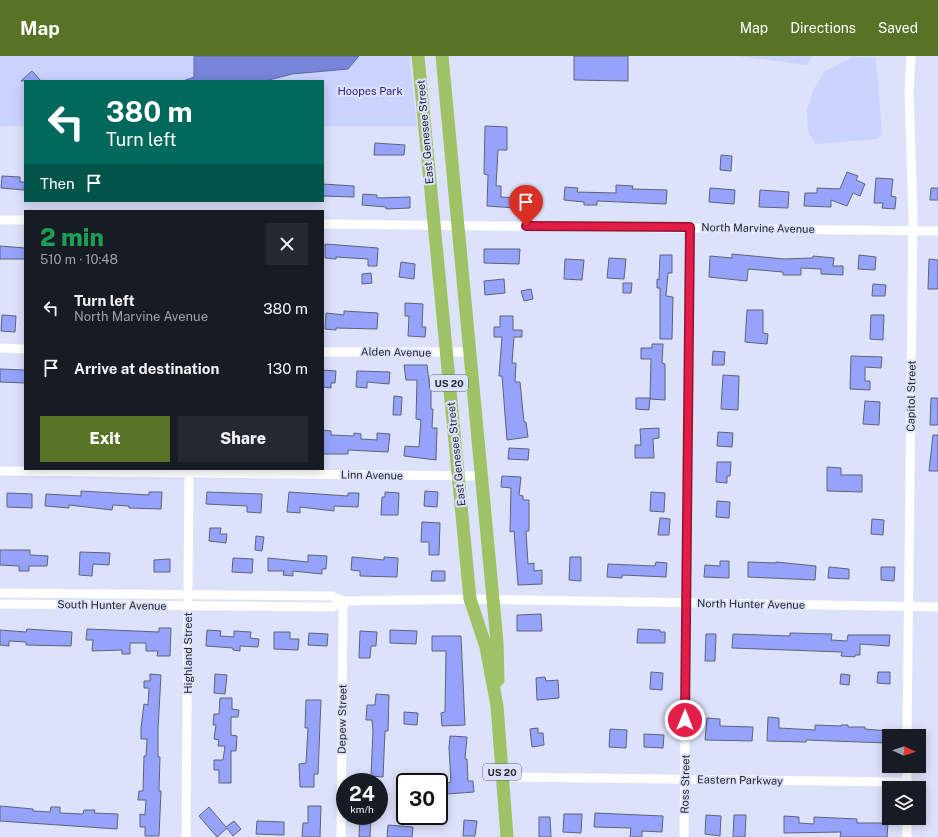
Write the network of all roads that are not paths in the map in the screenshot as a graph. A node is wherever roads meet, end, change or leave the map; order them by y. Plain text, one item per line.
1 (418, 56) edge
2 (442, 56) edge
3 (911, 56) edge
4 (0, 220) edge
5 (24, 220) edge
6 (324, 224) edge
7 (434, 225) junction
8 (458, 226) junction
9 (690, 227) junction
10 (912, 231) junction
11 (938, 231) edge
12 (0, 348) edge
13 (24, 349) edge
14 (324, 352) edge
15 (469, 352) junction
16 (446, 353) junction
17 (0, 471) edge
18 (189, 471) edge
19 (458, 476) junction
20 (481, 476) junction
21 (0, 593) edge
22 (188, 596) junction
23 (470, 599) junction
24 (492, 599) junction
25 (343, 601) junction
26 (686, 603) junction
27 (0, 604) edge
28 (188, 606) junction
29 (908, 606) junction
30 (938, 607) edge
31 (497, 706) junction
32 (907, 729) edge
33 (502, 777) junction
34 (685, 779) junction
35 (882, 784) edge
36 (907, 825) edge
37 (186, 837) edge
38 (341, 837) edge
39 (507, 837) edge
40 (684, 837) edge
41 (907, 837) edge

1 - 7 highway, East Genesee Street / US 20
2 - 8 highway, East Genesee Street / US 20
3 - 10 street, Capitol Street
4 - 5 street
6 - 7 street, North Marvine Avenue
7 - 8 street, North Marvine Avenue
7 - 16 highway, East Genesee Street / US 20
8 - 9 street, North Marvine Avenue
8 - 15 highway, East Genesee Street / US 20
9 - 10 street, North Marvine Avenue
9 - 26 street, Ross Street
10 - 11 street, North Marvine Avenue
10 - 29 street, Capitol Street
12 - 13 street
14 - 16 street, Alden Avenue
15 - 16 street, Alden Avenue
15 - 20 highway, East Genesee Street / US 20
16 - 19 highway, East Genesee Street / US 20
17 - 18 street, Linn Avenue
18 - 19 street, Linn Avenue
18 - 22 street, Highland Street
19 - 20 street, Linn Avenue
19 - 23 highway, East Genesee Street / US 20
20 - 24 highway, East Genesee Street / US 20
21 - 22 street, South Hunter Avenue
22 - 25 street, South Hunter Avenue
22 - 28 street, Highland Street
23 - 24 street, South Hunter Avenue
23 - 25 street, South Hunter Avenue
23 - 31 highway, East Genesee Street / US 20
24 - 26 street, North Hunter Avenue
24 - 31 highway, East Genesee Street / US 20
25 - 28 street, South Hunter Avenue
25 - 38 street, Depew Street
26 - 29 street, North Hunter Avenue
26 - 34 street, Ross Street
27 - 28 street, South Hunter Avenue
28 - 37 street, Highland Street
29 - 30 street, North Hunter Avenue
29 - 32 street, Capitol Street
31 - 33 highway, East Genesee Street / US 20
33 - 34 street, Eastern Parkway
33 - 39 highway, East Genesee Street / US 20
34 - 35 street, Eastern Parkway
34 - 40 street, Ross Street
36 - 41 street

